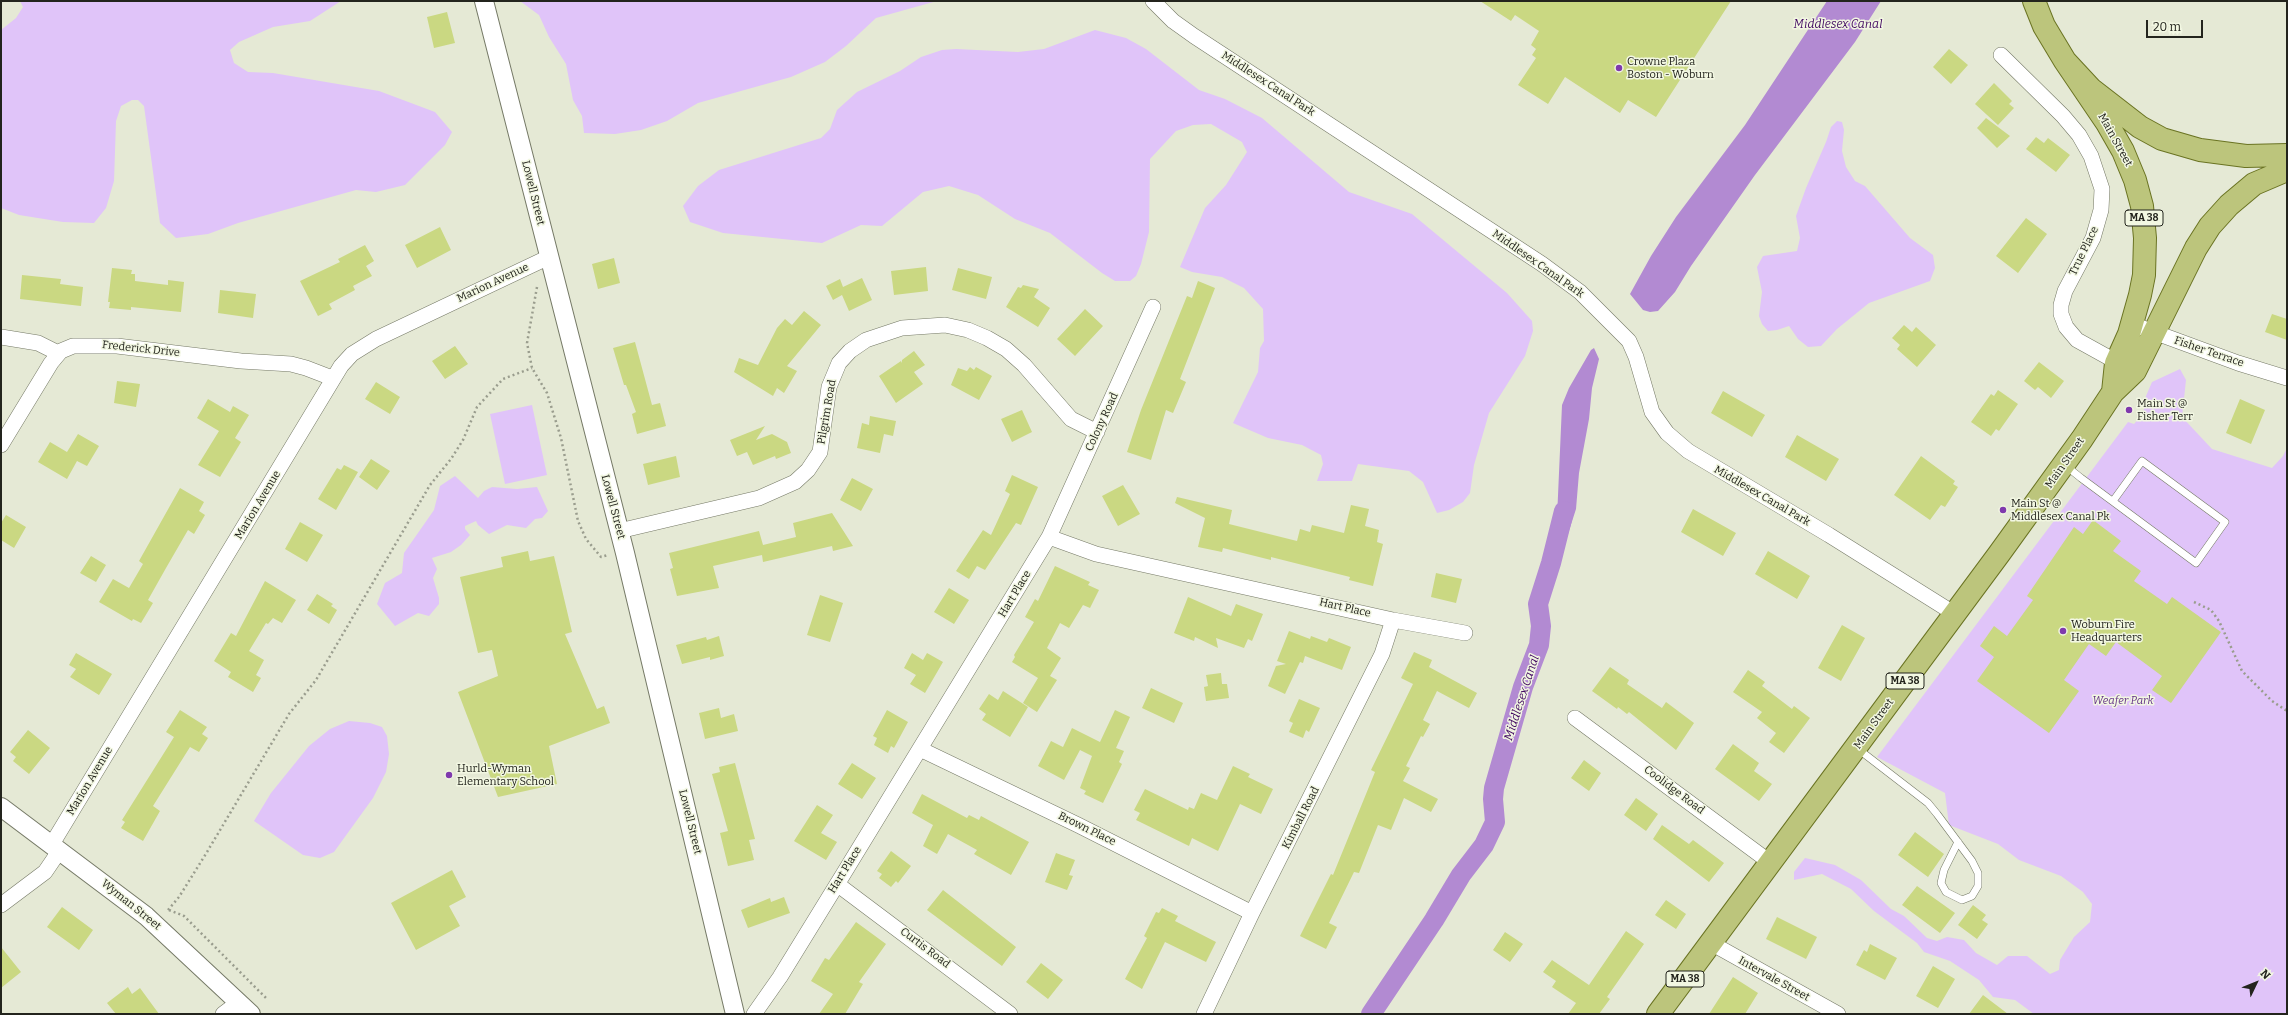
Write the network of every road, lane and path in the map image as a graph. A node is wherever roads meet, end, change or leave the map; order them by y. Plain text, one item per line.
1 (484, 1) edge
2 (1153, 1) edge
3 (2034, 1) edge
4 (2001, 55) dead end
5 (2065, 61) junction
6 (2287, 155) edge
7 (2287, 170) edge
8 (549, 257) junction
9 (1153, 307) dead end
10 (2132, 324) junction
11 (2154, 333) junction
12 (1, 337) edge
13 (58, 353) junction
14 (2125, 367) junction
15 (532, 368) junction
16 (332, 378) junction
17 (2287, 378) edge
18 (1097, 432) junction
19 (1, 446) edge
20 (2064, 465) junction
21 (2112, 501) junction
22 (619, 531) junction
23 (1049, 537) junction
24 (612, 555) dead end
25 (2194, 602) dead end
26 (1955, 614) junction
27 (1393, 620) junction
28 (1465, 633) dead end
29 (2287, 711) edge
30 (1576, 718) dead end
31 (1856, 748) junction
32 (920, 749) junction
33 (1, 807) edge
34 (1958, 842) junction
35 (56, 847) junction
36 (1771, 862) junction
37 (837, 884) junction
38 (1, 905) edge
39 (168, 910) dead end
40 (1252, 913) junction
41 (1711, 943) junction
42 (245, 1008) edge
43 (223, 1014) edge
44 (735, 1014) edge
45 (754, 1014) edge
46 (1010, 1014) edge
47 (1204, 1014) edge
48 (1658, 1014) edge
49 (1838, 1014) edge

1 - 8 street, Lowell Street
2 - 26 street, Middlesex Canal Park
3 - 5 main road, MA 38
4 - 14 street, True Place
5 - 6 main road
5 - 10 main road, Main Street / MA 38
7 - 11 main road, Main Street / MA 38
8 - 15 path
8 - 16 street, Marion Avenue
8 - 22 street, Lowell Street
9 - 18 street, Colony Road
10 - 11 street, Fisher Terrace
10 - 14 main road, Main Street / MA 38
11 - 14 main road, Main Street / MA 38
11 - 17 street, Fisher Terrace
12 - 13 street
13 - 16 street, Frederick Drive
13 - 19 street
14 - 20 main road, Main Street / MA 38
15 - 24 path
15 - 39 path
16 - 35 street, Marion Avenue
18 - 22 street, Pilgrim Road
18 - 23 street, Colony Road
20 - 21 lane
20 - 26 main road, Main Street / MA 38
21 - 21 lane
22 - 44 street, Lowell Street
23 - 27 street, Hart Place
23 - 32 street, Hart Place
25 - 29 path
26 - 31 main road, Main Street / MA 38
27 - 28 street, Hart Place
27 - 40 street, Kimball Road
30 - 36 street, Coolidge Road
31 - 34 lane
31 - 36 main road, Main Street / MA 38
32 - 37 street, Hart Place
32 - 40 street, Brown Place
33 - 35 street, Wyman Street
34 - 34 lane
35 - 38 street, Marion Avenue
35 - 42 street, Wyman Street
36 - 41 main road, Main Street / MA 38
37 - 45 street, Hart Place
37 - 46 street, Curtis Road
40 - 47 street, Kimball Road
41 - 48 main road, Main Street / MA 38
41 - 49 street, Intervale Street
42 - 43 street

